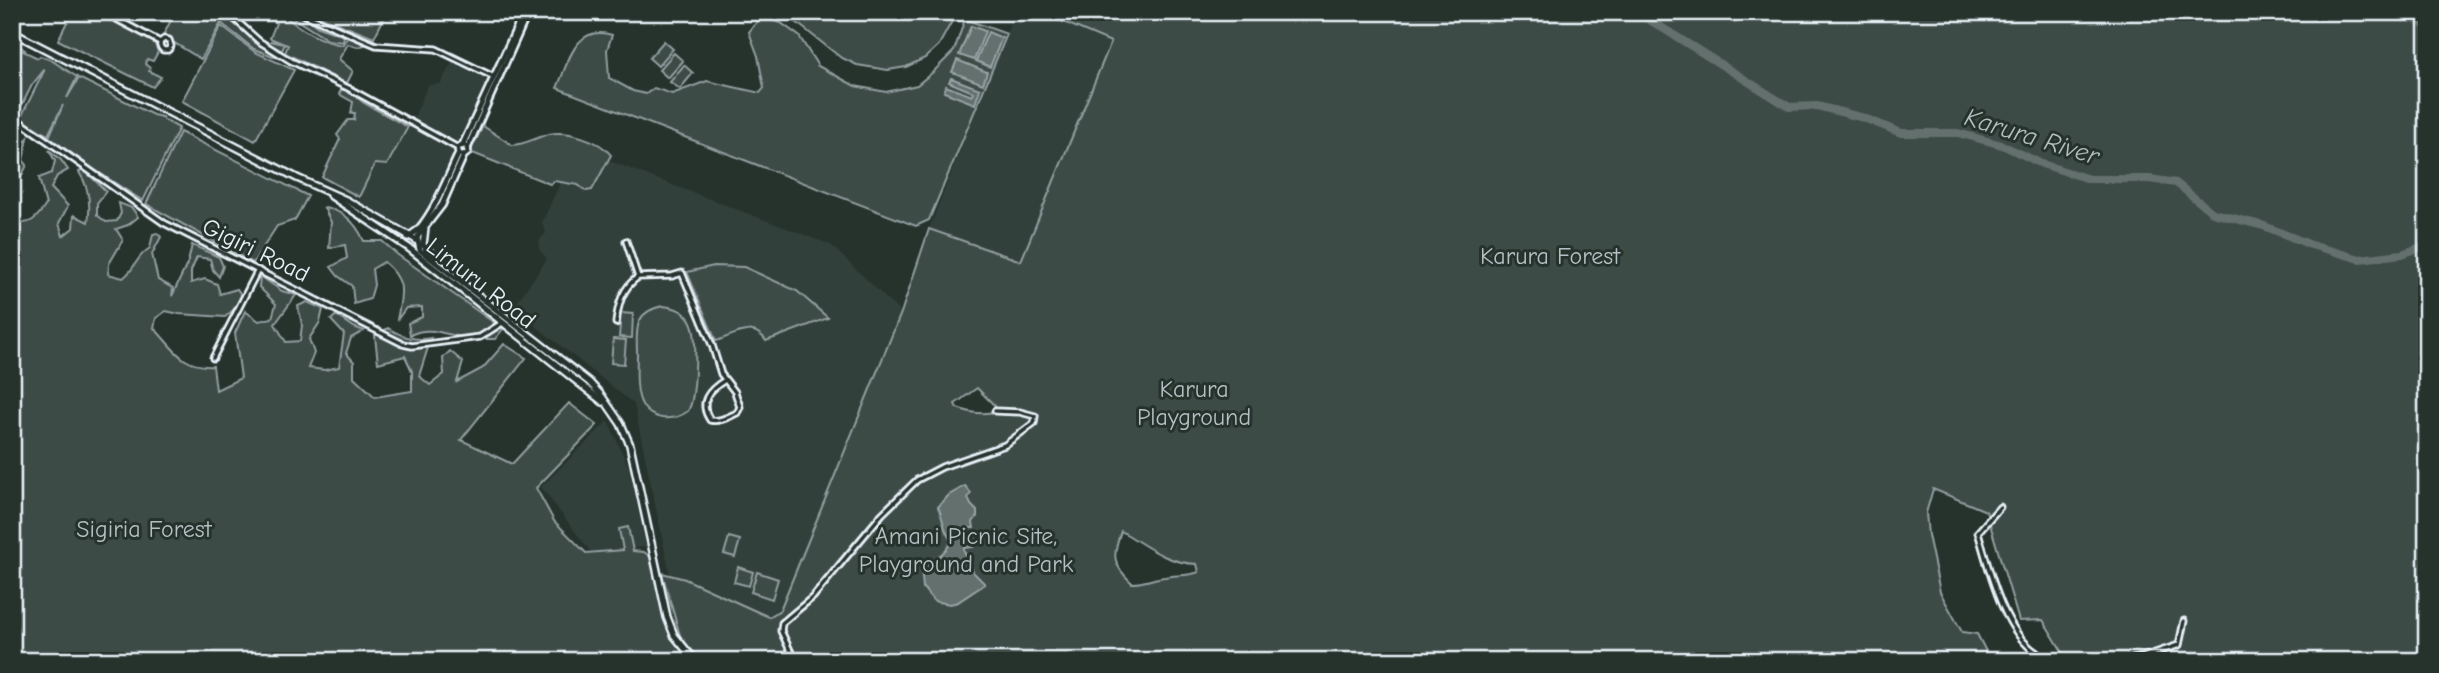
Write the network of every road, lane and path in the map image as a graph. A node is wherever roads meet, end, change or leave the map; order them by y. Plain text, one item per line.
1 (103, 12) edge
2 (227, 12) edge
3 (302, 12) edge
4 (526, 12) edge
5 (12, 32) edge
6 (160, 42) dead end
7 (494, 77) junction
8 (12, 117) edge
9 (462, 150) junction
10 (327, 192) junction
11 (421, 229) junction
12 (409, 236) junction
13 (626, 241) dead end
14 (404, 244) junction
15 (418, 244) junction
16 (411, 250) junction
17 (258, 270) junction
18 (451, 274) junction
19 (638, 277) junction
20 (489, 307) junction
21 (502, 313) junction
22 (513, 320) junction
23 (503, 322) junction
24 (616, 323) dead end
25 (213, 358) dead end
26 (724, 380) junction
27 (608, 407) junction
28 (995, 411) dead end
29 (2000, 507) dead end
30 (2184, 621) dead end
31 (695, 661) edge
32 (795, 661) edge
33 (2028, 661) edge
34 (2122, 661) edge

1 - 6 street
2 - 9 street
3 - 7 street
4 - 7 street
4 - 9 street
5 - 10 main road, Limuru Road
7 - 9 street
8 - 17 street, Gigiri Road
9 - 11 street
10 - 12 main road, Limuru Road
10 - 14 main road, Limuru Road
11 - 12 main road
11 - 15 street
11 - 18 main road
12 - 14 main road
12 - 15 main road, Limuru Road
13 - 19 street
14 - 16 main road, Limuru Road
15 - 16 main road
15 - 18 main road, Limuru Road
16 - 20 main road, Limuru Road
17 - 23 street, Gigiri Road
17 - 25 street
18 - 20 main road, Limuru Road
19 - 24 street
19 - 26 street
20 - 21 main road, Limuru Road
20 - 23 main road, Limuru Road
21 - 22 main road, Limuru Road
21 - 23 street
22 - 23 street, Gigiri Road
22 - 27 main road, Limuru Road
23 - 27 main road, Limuru Road
26 - 26 street
27 - 31 main road, Limuru Road
28 - 32 street
29 - 33 street
30 - 34 street

